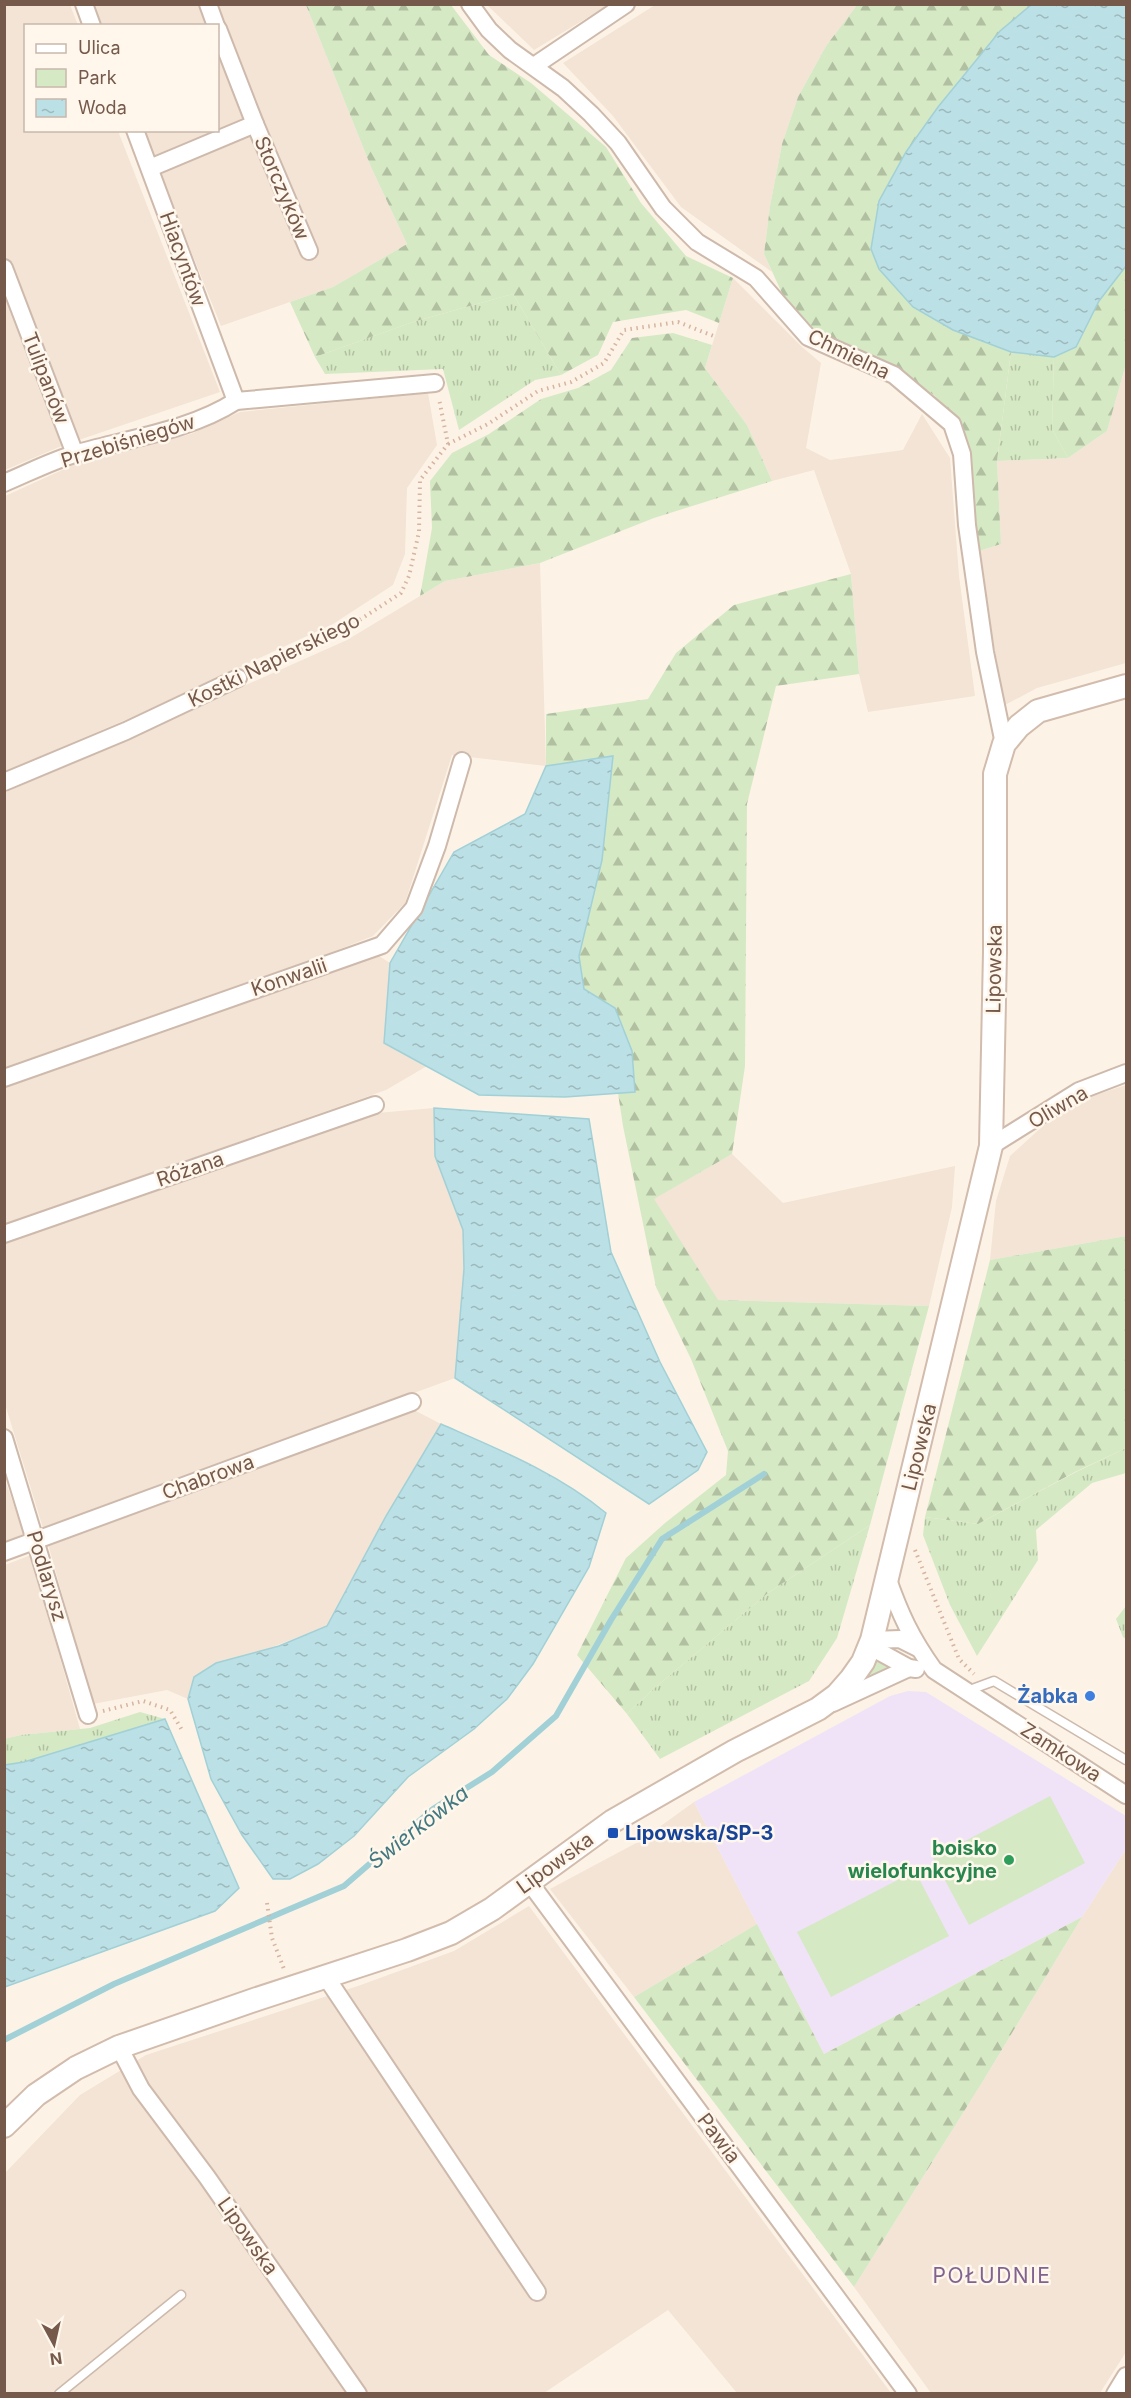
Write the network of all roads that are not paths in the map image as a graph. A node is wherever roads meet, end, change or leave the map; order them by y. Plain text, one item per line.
1 (84, 4) edge
2 (208, 4) edge
3 (470, 4) edge
4 (626, 4) edge
5 (91, 24) edge
6 (216, 24) edge
7 (219, 32) edge
8 (534, 66) junction
9 (255, 124) junction
10 (136, 132) edge
11 (150, 168) junction
12 (309, 251) dead end
13 (4, 268) edge
14 (435, 383) road end
15 (233, 394) junction
16 (75, 453) junction
17 (4, 483) edge
18 (238, 678) road end
19 (1126, 686) edge
20 (1004, 744) junction
21 (462, 761) dead end
22 (4, 782) edge
23 (1126, 1073) edge
24 (4, 1077) edge
25 (375, 1105) dead end
26 (991, 1146) junction
27 (4, 1234) edge
28 (412, 1402) dead end
29 (4, 1438) edge
30 (36, 1540) junction
31 (4, 1552) edge
32 (887, 1577) junction
33 (871, 1643) junction
34 (918, 1648) junction
35 (909, 1668) junction
36 (934, 1670) junction
37 (967, 1691) junction
38 (818, 1709) junction
39 (88, 1715) road end
40 (1126, 1760) edge
41 (1126, 1795) edge
42 (530, 1882) junction
43 (326, 1977) junction
44 (119, 2047) junction
45 (4, 2126) edge
46 (537, 2292) dead end
47 (181, 2295) dead end
48 (1126, 2376) edge
49 (59, 2394) edge
50 (358, 2394) edge
51 (908, 2394) edge
52 (1115, 2394) edge

1 - 5 street
2 - 6 street, Storczyków
3 - 8 street, Chmielna
4 - 8 street
7 - 9 street, Storczyków
8 - 20 street, Chmielna
9 - 11 street, Storczyków
9 - 12 street, Storczyków
10 - 11 street, Hiacyntów
11 - 15 street, Hiacyntów
13 - 16 street, Tulipanów
14 - 15 street
15 - 16 street, Przebiśniegów
16 - 17 street, Przebiśniegów
18 - 22 street, Kostki Napierskiego
19 - 20 street, Lipowska
20 - 26 street, Lipowska
21 - 24 street, Konwalii
23 - 26 street, Oliwna
25 - 27 street, Różana
26 - 32 street, Lipowska
28 - 30 street, Chabrowa
29 - 30 street, Podlarysz
30 - 31 street, Chabrowa
30 - 39 street, Podlarysz
32 - 33 street, Lipowska
32 - 34 street, Zamkowa
33 - 34 street
33 - 35 street, Zamkowa
33 - 38 street, Lipowska
34 - 36 street, Zamkowa
35 - 36 street, Zamkowa
35 - 38 street, Zamkowa
36 - 37 street, Zamkowa
37 - 40 lane
37 - 41 street, Zamkowa
38 - 42 street, Lipowska
42 - 43 street, Lipowska
42 - 51 street, Pawia
43 - 44 street, Lipowska
43 - 46 street
44 - 45 street, Lipowska
44 - 50 street, Lipowska
47 - 49 lane
48 - 52 street

